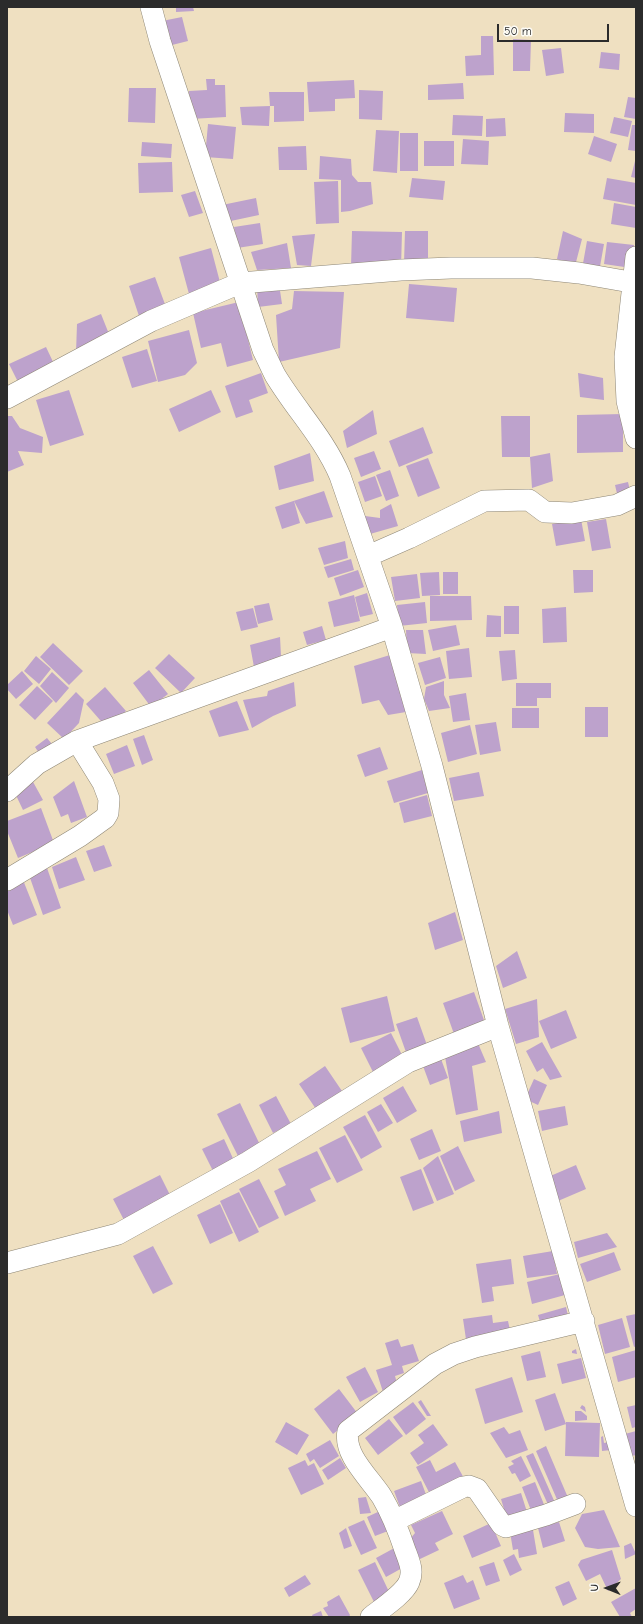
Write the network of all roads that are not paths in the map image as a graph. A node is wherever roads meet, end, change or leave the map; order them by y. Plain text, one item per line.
1 (151, 7) edge
2 (636, 257) edge
3 (240, 283) junction
4 (634, 283) edge
5 (7, 398) edge
6 (636, 438) edge
7 (636, 496) edge
8 (368, 556) junction
9 (392, 627) junction
10 (77, 741) junction
11 (7, 791) edge
12 (7, 880) edge
13 (498, 1026) junction
14 (7, 1263) edge
15 (584, 1321) junction
16 (575, 1504) dead end
17 (636, 1506) edge
18 (394, 1520) junction
19 (371, 1617) edge

1 - 3 street
2 - 4 street
3 - 4 street
3 - 5 street
3 - 8 street
4 - 6 street
7 - 8 street
8 - 9 street
9 - 10 street
9 - 13 street
10 - 11 street
10 - 12 street
13 - 14 street
13 - 15 street
15 - 17 street
15 - 18 street
16 - 18 street
18 - 19 street

